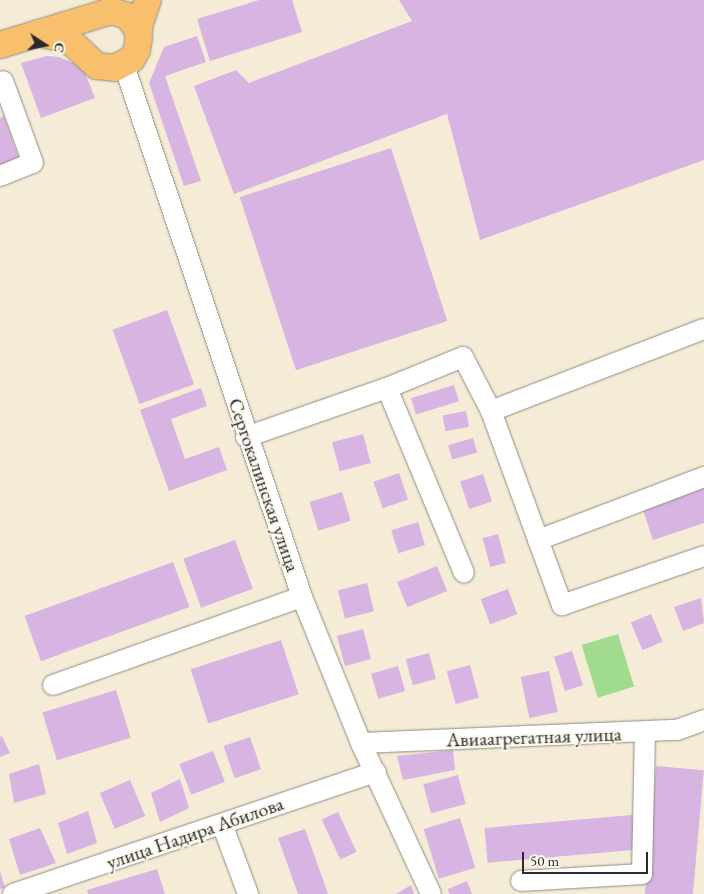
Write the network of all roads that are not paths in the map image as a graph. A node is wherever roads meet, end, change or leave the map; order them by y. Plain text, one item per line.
1 (133, 0) edge
2 (148, 0) edge
3 (103, 12) junction
4 (38, 33) junction
5 (139, 39) junction
6 (0, 45) edge
7 (85, 53) junction
8 (124, 65) junction
9 (1, 79) edge
10 (0, 176) edge
11 (704, 329) edge
12 (387, 388) junction
13 (491, 412) junction
14 (246, 437) junction
15 (704, 477) edge
16 (538, 540) junction
17 (704, 556) edge
18 (464, 574) dead end
19 (302, 597) junction
20 (53, 685) dead end
21 (702, 722) edge
22 (645, 732) junction
23 (361, 743) junction
24 (376, 772) junction
25 (222, 824) junction
26 (522, 880) dead end
27 (13, 894) edge
28 (248, 894) edge
29 (431, 894) edge

1 - 3 main road
2 - 5 main road
3 - 4 main road
3 - 5 main road
3 - 7 main road
4 - 6 main road
4 - 7 main road
5 - 8 main road
7 - 8 main road
8 - 14 street, Сергокалинская улица
9 - 10 street
11 - 13 street
12 - 13 street
12 - 14 street
12 - 18 street
13 - 16 street
14 - 19 street, Сергокалинская улица
15 - 16 street
16 - 17 street
19 - 20 street
19 - 23 street, Сергокалинская улица
21 - 22 street, Авиаагрегатная улица
22 - 23 street, Авиаагрегатная улица
22 - 26 street
23 - 24 street, Сергокалинская улица
24 - 25 street, улица Надира Абилова
24 - 29 street, Сергокалинская улица
25 - 27 street, улица Надира Абилова
25 - 28 street

